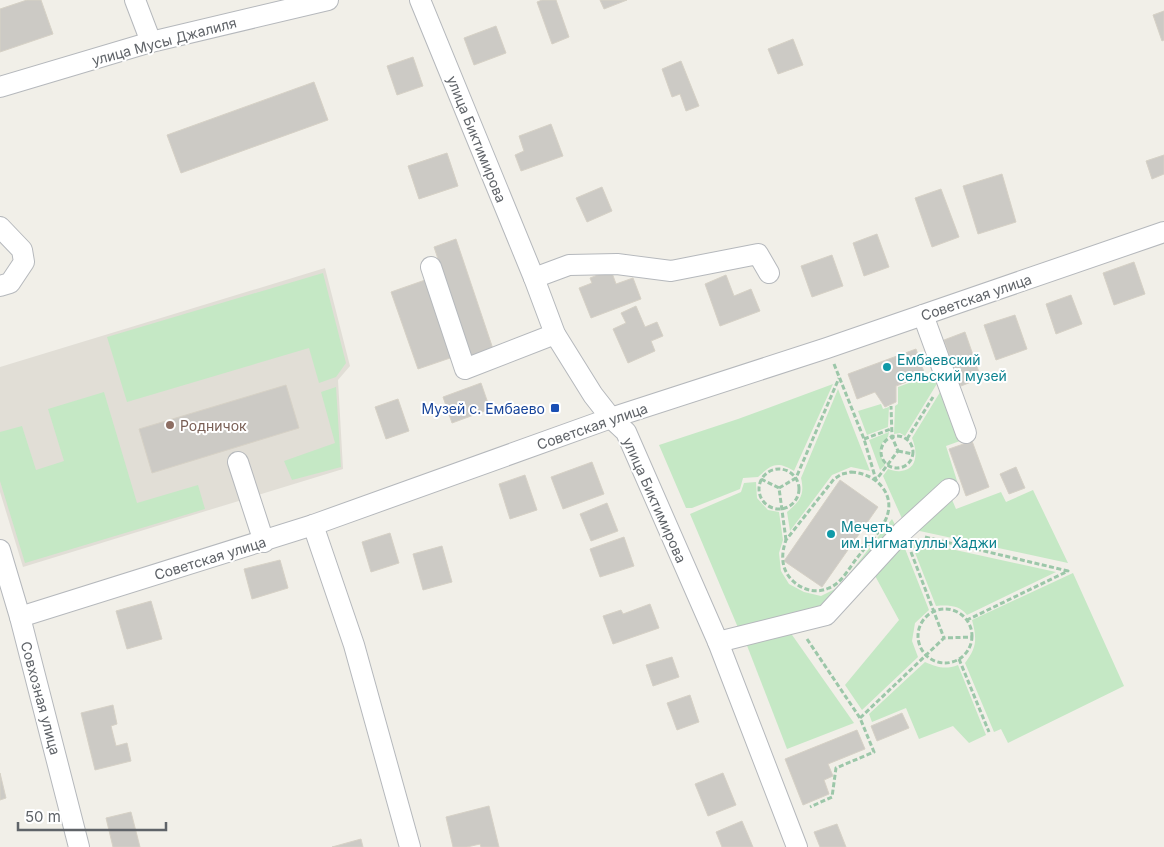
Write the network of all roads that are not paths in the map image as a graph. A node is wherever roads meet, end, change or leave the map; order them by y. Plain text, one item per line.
1 (135, 0) edge
2 (328, 0) edge
3 (420, 0) edge
4 (151, 42) junction
5 (0, 87) edge
6 (0, 227) edge
7 (1164, 232) edge
8 (431, 266) dead end
9 (770, 273) dead end
10 (534, 278) junction
11 (0, 286) edge
12 (923, 315) junction
13 (555, 334) junction
14 (611, 418) junction
15 (966, 433) dead end
16 (238, 462) dead end
17 (948, 489) dead end
18 (313, 525) junction
19 (264, 542) junction
20 (0, 550) edge
21 (20, 617) junction
22 (718, 642) junction
23 (79, 847) edge
24 (410, 847) edge
25 (797, 847) edge

1 - 4 street
2 - 4 street, улица Мусы Джалиля
3 - 10 street, улица Биктимирова
4 - 5 street, улица Мусы Джалиля
6 - 11 street
7 - 12 street, Советская улица
8 - 13 street
9 - 10 street
10 - 13 street, улица Биктимирова
12 - 14 street, Советская улица
12 - 15 street
13 - 14 street, улица Биктимирова
14 - 18 street, Советская улица
14 - 22 street, улица Биктимирова
16 - 19 street
17 - 22 street
18 - 19 street, Советская улица
18 - 24 street
19 - 21 street, Советская улица
20 - 21 street, Совхозная улица
21 - 23 street, Совхозная улица
22 - 25 street, улица Биктимирова

